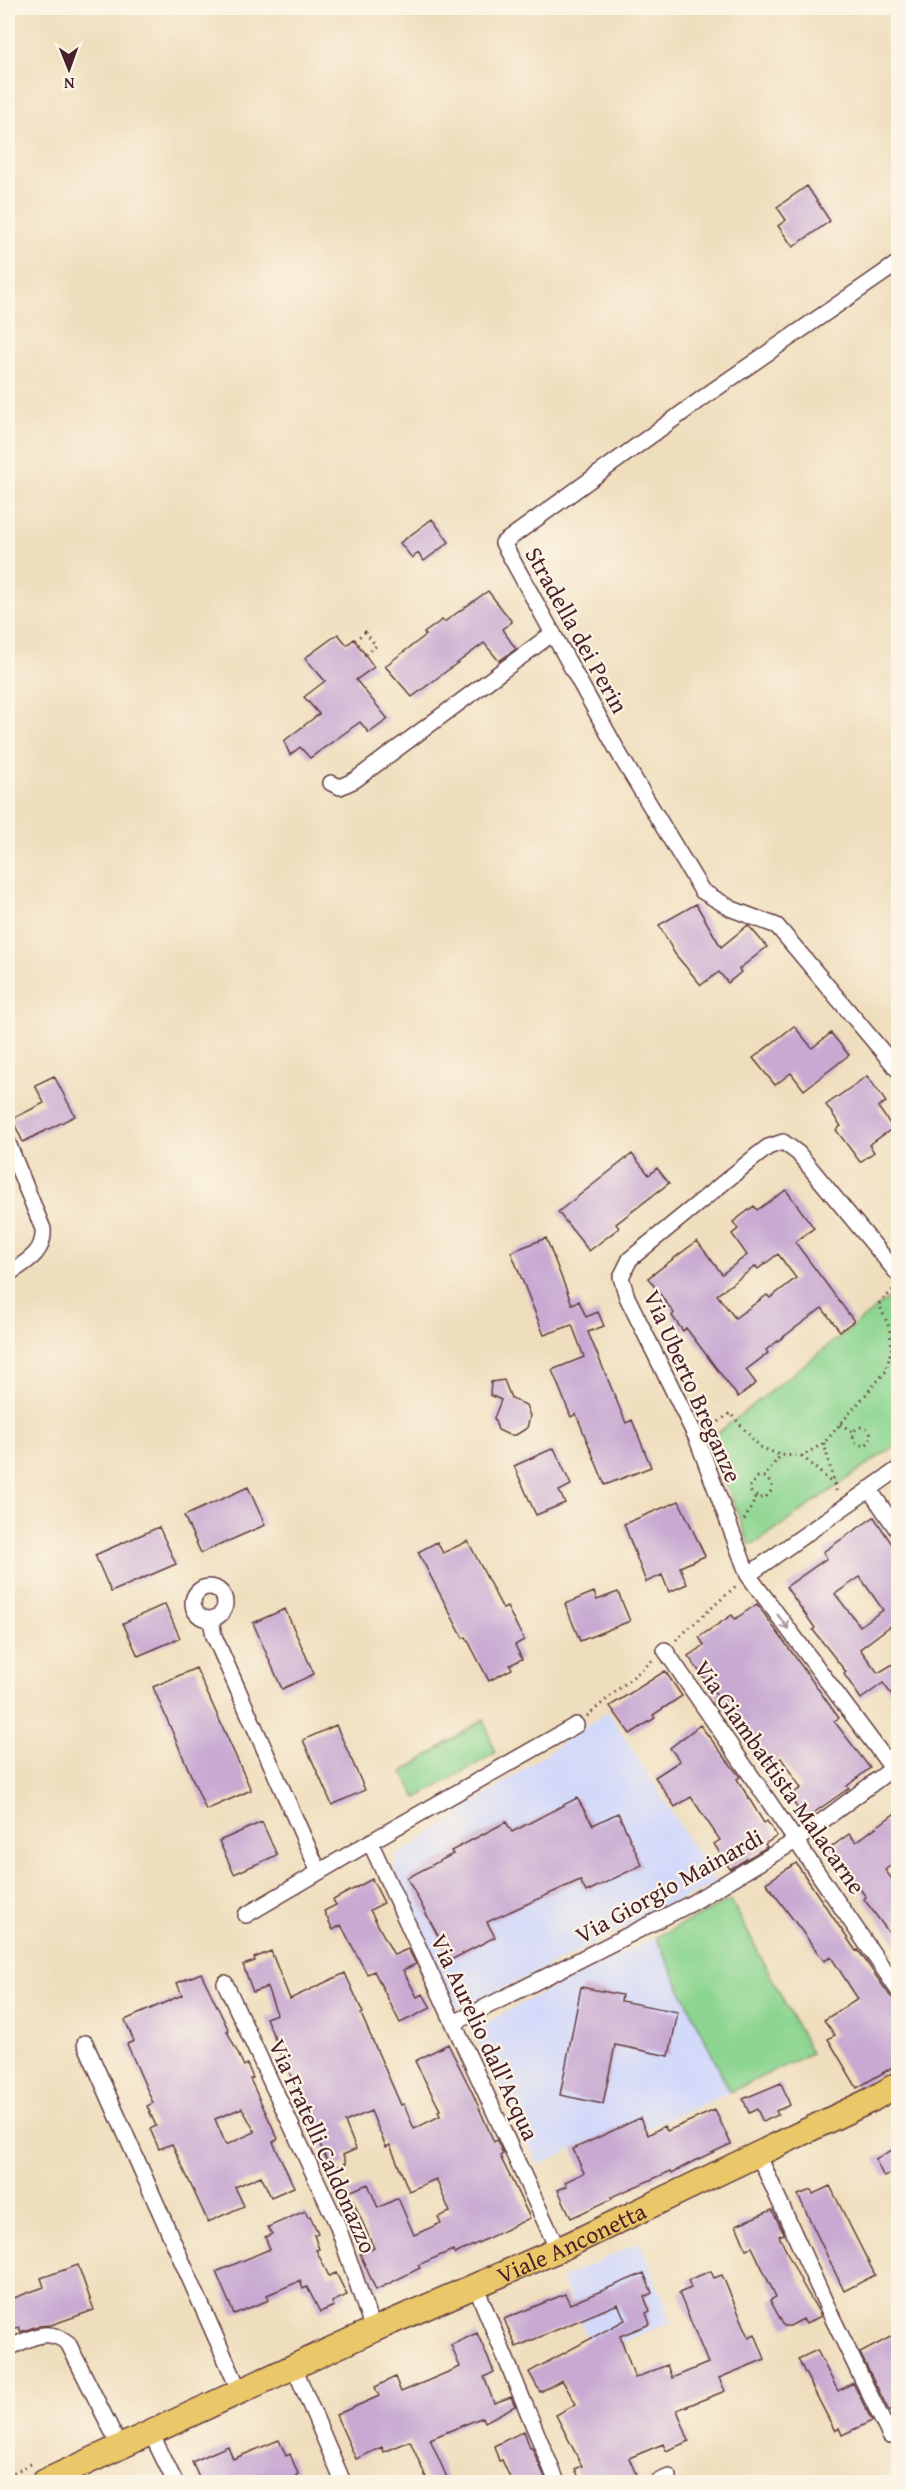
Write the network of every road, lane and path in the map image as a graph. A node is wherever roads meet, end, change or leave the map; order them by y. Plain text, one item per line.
1 (898, 263) edge
2 (553, 633) junction
3 (375, 646) joint
4 (331, 783) dead end
5 (898, 1070) edge
6 (8, 1143) edge
7 (8, 1274) edge
8 (898, 1274) edge
9 (898, 1284) edge
10 (840, 1424) junction
11 (854, 1432) junction
12 (697, 1439) junction
13 (824, 1443) junction
14 (780, 1455) junction
15 (801, 1456) junction
16 (898, 1469) edge
17 (764, 1477) junction
18 (834, 1485) junction
19 (869, 1489) junction
20 (755, 1497) junction
21 (835, 1513) junction
22 (729, 1528) junction
23 (898, 1531) edge
24 (748, 1575) junction
25 (211, 1620) dead end
26 (665, 1650) dead end
27 (576, 1725) dead end
28 (896, 1772) edge
29 (797, 1840) junction
30 (370, 1842) junction
31 (319, 1872) junction
32 (246, 1915) dead end
33 (225, 1983) dead end
34 (898, 1990) edge
35 (454, 2023) junction
36 (85, 2043) dead end
37 (898, 2084) edge
38 (758, 2154) junction
39 (558, 2250) junction
40 (476, 2287) junction
41 (374, 2330) junction
42 (8, 2348) edge
43 (294, 2367) junction
44 (240, 2392) junction
45 (151, 2433) junction
46 (890, 2436) dead end
47 (120, 2447) junction
48 (44, 2482) edge
49 (175, 2482) edge
50 (344, 2482) edge
51 (557, 2482) edge

1 - 2 street, Stradella dei Perin
2 - 4 street
2 - 5 street, Stradella dei Perin
3 - 3 path
6 - 7 street
8 - 12 street, Via Uberto Breganze
9 - 10 path
10 - 11 path
10 - 13 path
11 - 11 path
12 - 14 path
12 - 22 street, Via Uberto Breganze
13 - 15 path
13 - 18 path
14 - 15 path
14 - 17 path
15 - 18 path
16 - 19 street
17 - 20 path
17 - 20 path
18 - 21 path
19 - 21 street
19 - 23 street
20 - 22 path
21 - 24 street
22 - 24 street, Via Uberto Breganze
24 -> 28 street, Via Uberto Breganze
25 - 31 street
26 - 29 street, Via Giambattista Malacarne
27 - 30 street
28 - 29 street, Via Giorgio Mainardi
29 - 34 street, Via Giambattista Malacarne
29 - 35 street, Via Giorgio Mainardi
30 - 31 street
30 - 35 street, Via Aurelio dall'Acqua
31 - 32 street
33 - 41 street, Via Fratelli Caldonazzo
35 - 39 street, Via Aurelio dall'Acqua
36 - 44 street
37 - 38 main road, Viale Anconetta
38 - 39 main road, Viale Anconetta
38 - 46 street
39 - 40 main road, Viale Anconetta
40 - 41 main road, Viale Anconetta
40 - 51 street
41 - 43 main road, Viale Anconetta
42 - 47 street
43 - 44 main road, Viale Anconetta
43 - 50 street
44 - 45 main road, Viale Anconetta
45 - 47 main road, Viale Anconetta
45 - 49 street
47 - 48 main road, Viale Anconetta

